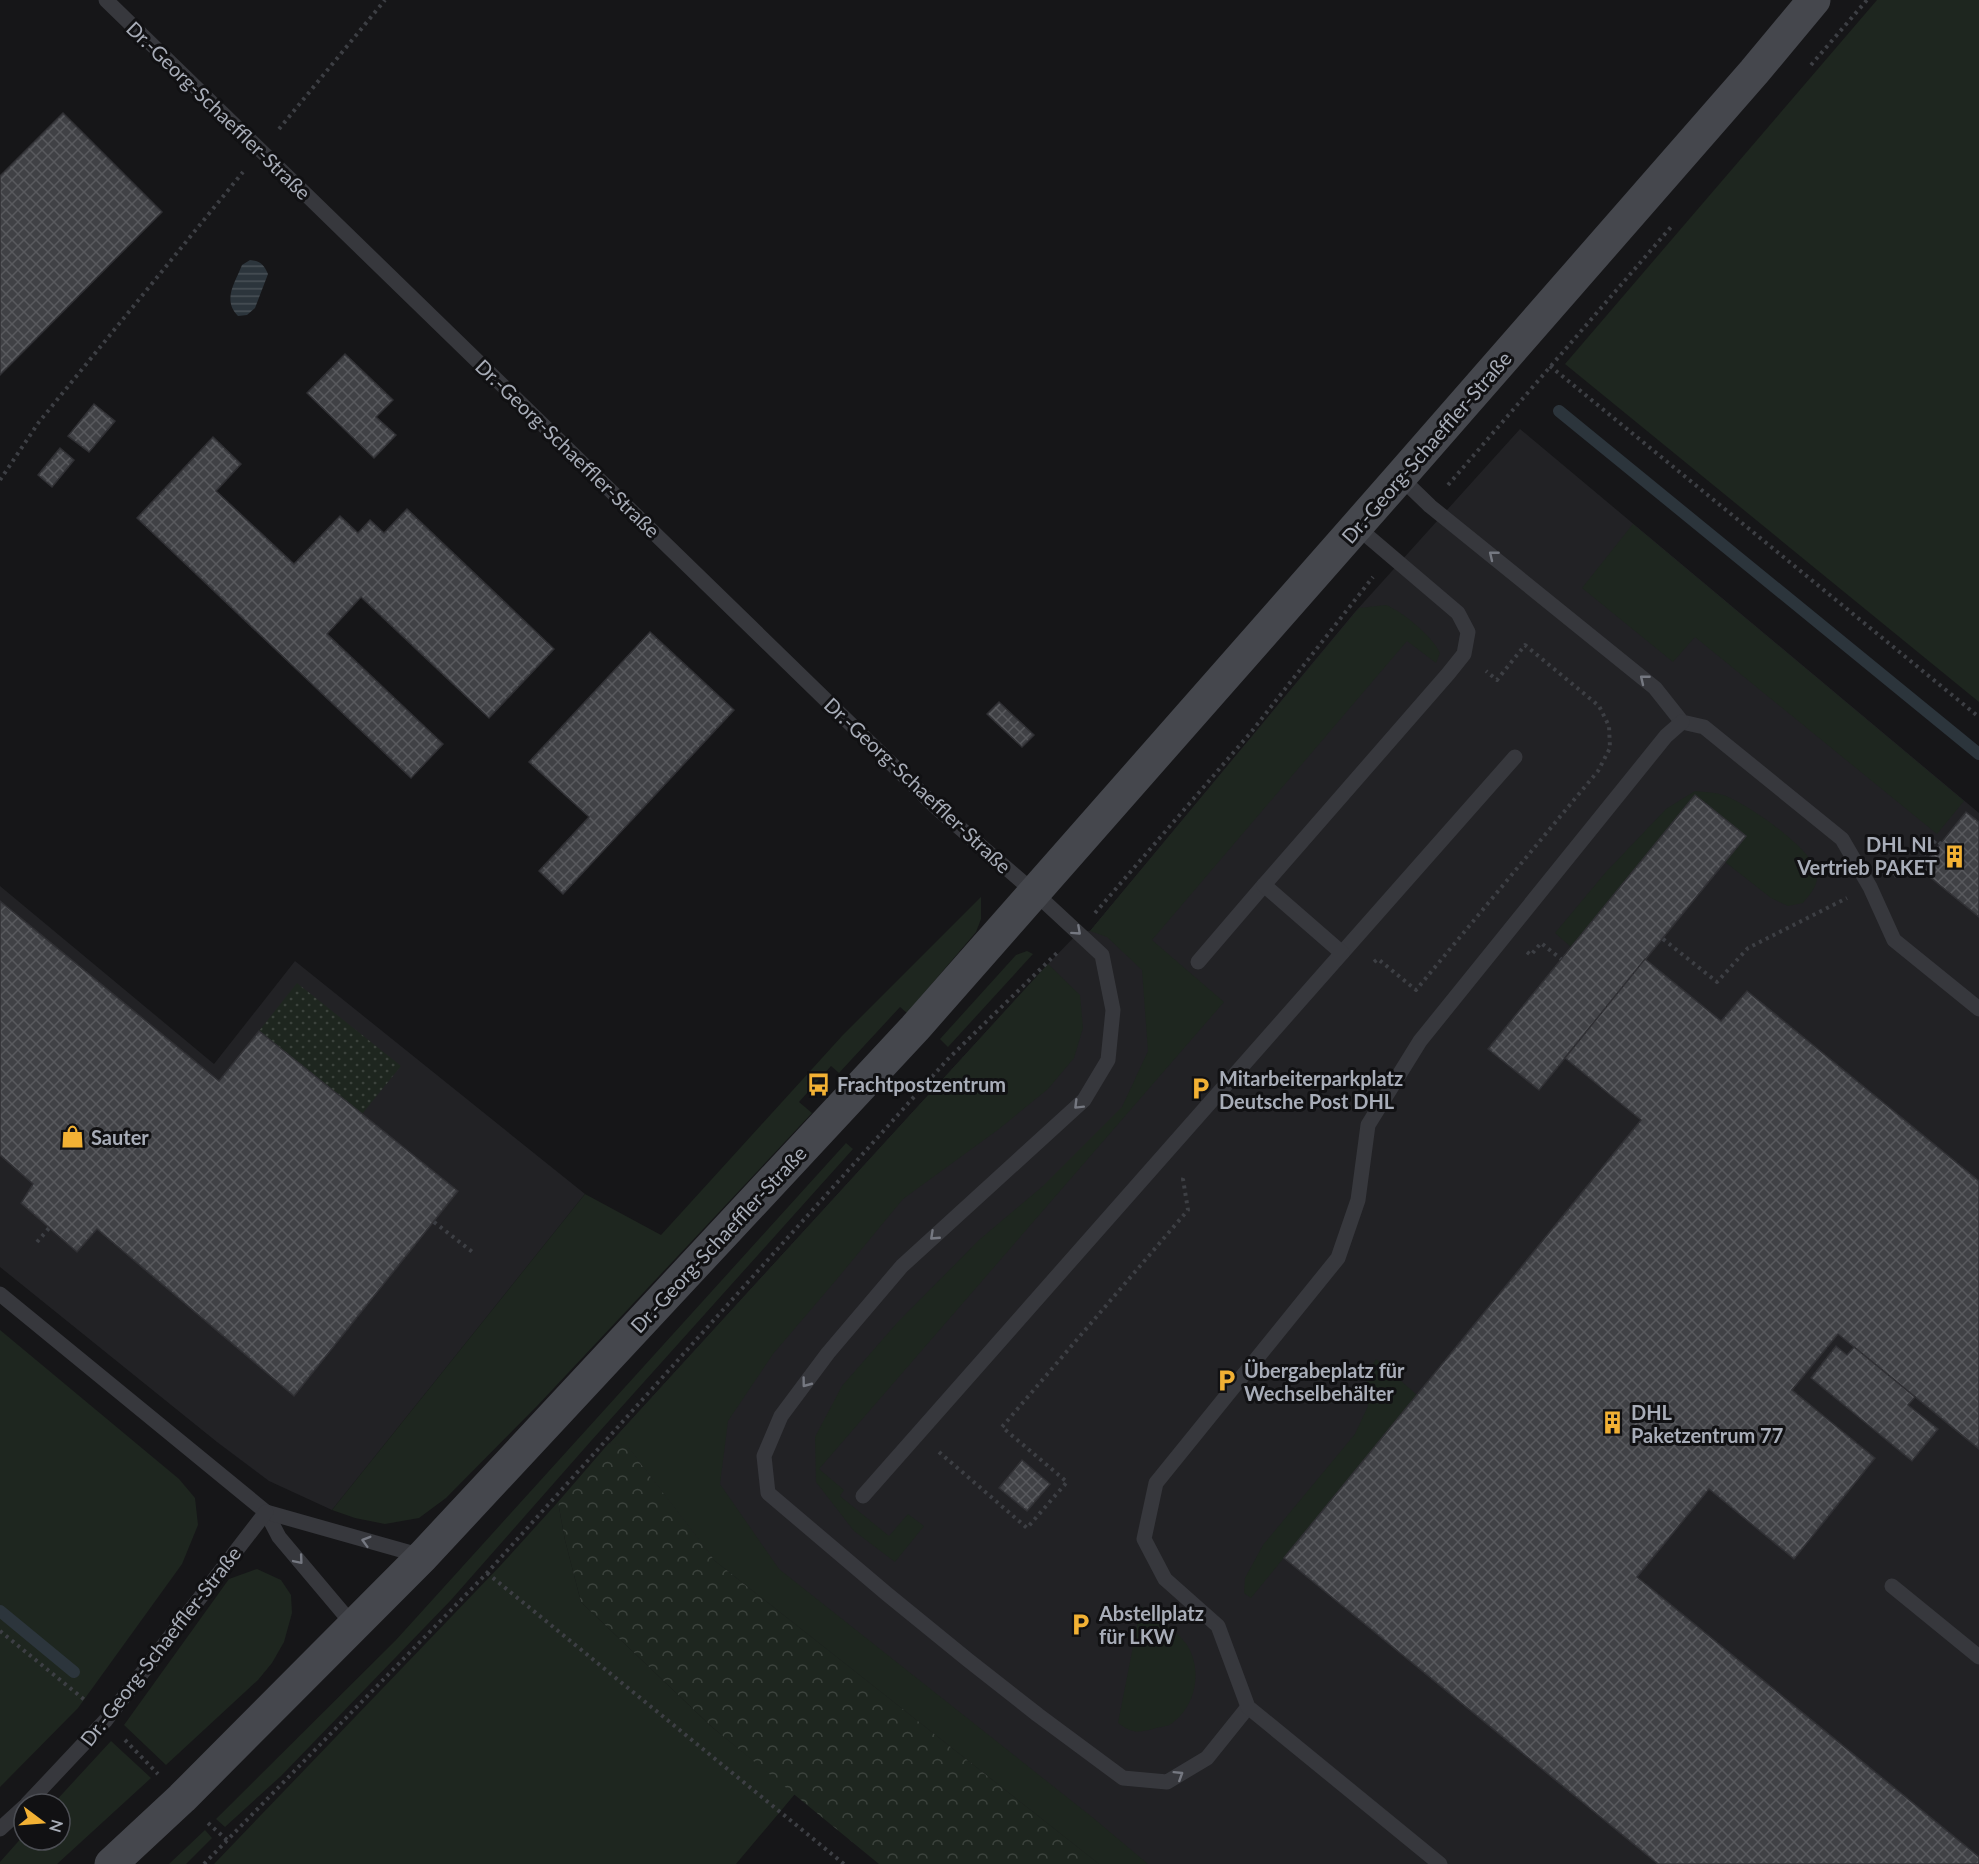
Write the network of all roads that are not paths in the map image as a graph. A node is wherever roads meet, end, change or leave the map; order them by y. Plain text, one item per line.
1 (106, 0) edge
2 (1814, 0) edge
3 (1400, 477) junction
4 (1356, 527) junction
5 (1682, 722) junction
6 (1515, 757) dead end
7 (1264, 885) junction
8 (1034, 892) junction
9 (1342, 953) junction
10 (1198, 962) dead end
11 (1979, 1009) edge
12 (0, 1294) edge
13 (863, 1496) dead end
14 (266, 1512) junction
15 (423, 1557) junction
16 (1892, 1586) dead end
17 (354, 1626) junction
18 (1979, 1657) edge
19 (1248, 1707) junction
20 (39, 1792) edge
21 (12, 1818) edge
22 (0, 1829) edge
23 (111, 1864) edge
24 (1440, 1864) edge

1 - 8 lane, Dr.-Georg-Schaeffler-Straße
2 - 3 main road, Dr.-Georg-Schaeffler-Straße
3 - 4 main road, Dr.-Georg-Schaeffler-Straße
5 -> 3 lane
4 - 7 lane
4 - 8 main road, Dr.-Georg-Schaeffler-Straße
5 - 11 lane
5 - 19 lane
6 - 9 lane
7 - 9 lane
7 - 10 lane
8 - 15 main road, Dr.-Georg-Schaeffler-Straße
8 -> 19 lane
9 - 13 lane
12 - 14 lane
15 -> 14 lane
14 -> 17 lane
14 - 20 lane, Dr.-Georg-Schaeffler-Straße
15 - 17 main road, Dr.-Georg-Schaeffler-Straße
16 - 18 lane
17 - 23 main road, Dr.-Georg-Schaeffler-Straße
19 - 24 lane
21 - 22 lane, Dr.-Georg-Schaeffler-Straße

